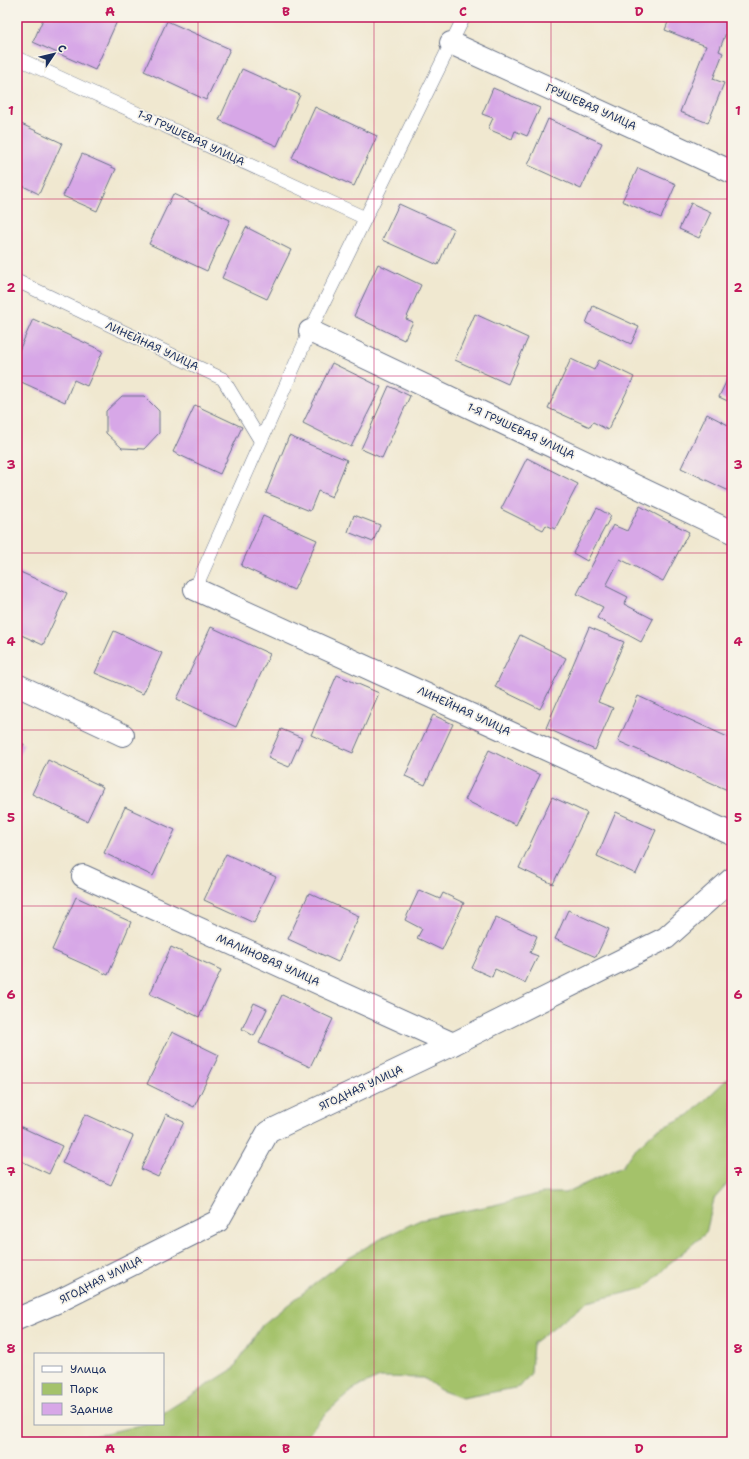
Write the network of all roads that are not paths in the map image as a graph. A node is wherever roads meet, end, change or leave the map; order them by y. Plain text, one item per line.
1 (464, 17) edge
2 (451, 44) junction
3 (17, 58) edge
4 (732, 172) edge
5 (365, 218) junction
6 (17, 282) edge
7 (310, 331) junction
8 (260, 440) junction
9 (732, 532) edge
10 (195, 589) joint
11 (17, 685) edge
12 (123, 735) dead end
13 (732, 834) edge
14 (83, 876) dead end
15 (732, 879) edge
16 (453, 1044) junction
17 (17, 1319) edge

1 - 2 lane
2 - 4 street, ГРУШЕВАЯ УЛИЦА
2 - 5 lane
3 - 5 lane, 1-Я ГРУШЕВАЯ УЛИЦА
5 - 7 lane
6 - 8 lane, ЛИНЕЙНАЯ УЛИЦА
7 - 8 lane
7 - 9 street, 1-Я ГРУШЕВАЯ УЛИЦА
8 - 10 lane
10 - 13 street, ЛИНЕЙНАЯ УЛИЦА
11 - 12 street
14 - 16 street, МАЛИНОВАЯ УЛИЦА
15 - 16 street, ЯГОДНАЯ УЛИЦА
16 - 17 street, ЯГОДНАЯ УЛИЦА

